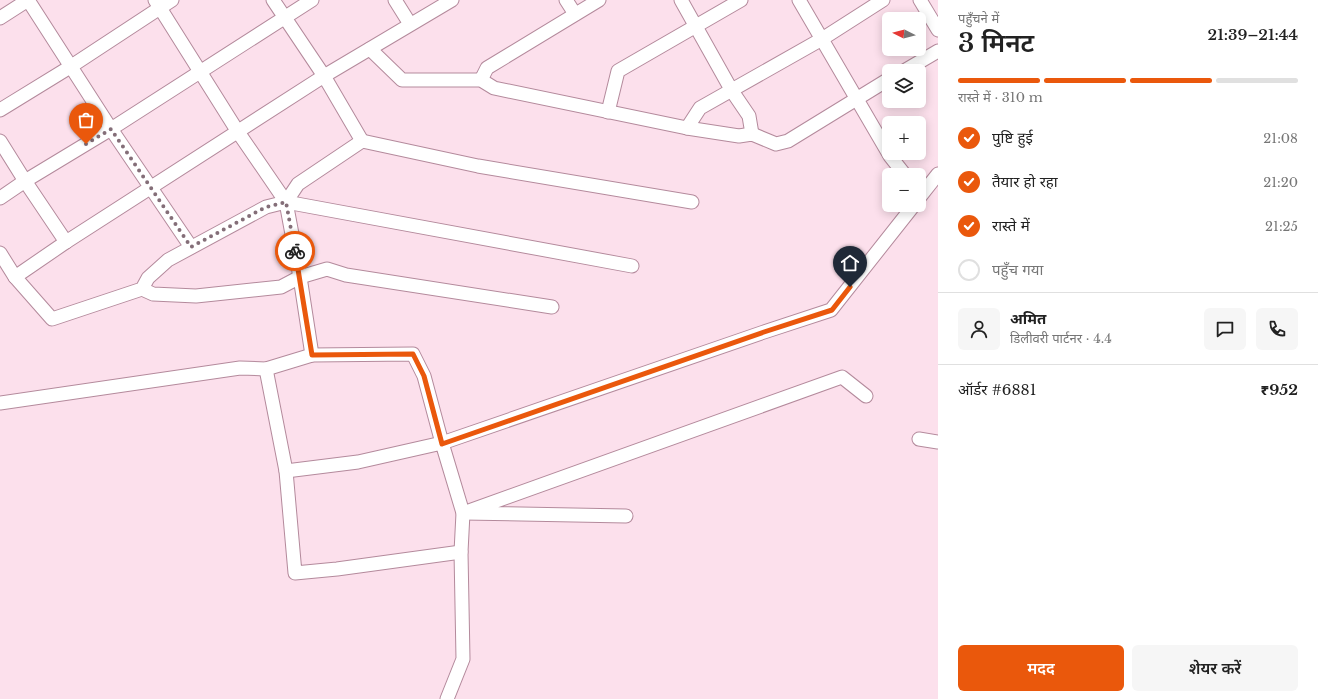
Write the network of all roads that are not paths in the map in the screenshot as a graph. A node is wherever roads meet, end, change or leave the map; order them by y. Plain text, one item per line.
1 (28, 0) edge
2 (172, 0) edge
3 (274, 0) edge
4 (312, 0) edge
5 (394, 0) edge
6 (452, 0) edge
7 (566, 0) edge
8 (599, 0) edge
9 (681, 0) edge
10 (741, 0) edge
11 (799, 0) edge
12 (883, 0) edge
13 (920, 0) edge
14 (157, 4) edge
15 (575, 14) junction
16 (0, 18) edge
17 (285, 18) junction
18 (410, 24) junction
19 (696, 26) junction
20 (938, 30) edge
21 (822, 39) junction
22 (370, 49) junction
23 (938, 51) edge
24 (916, 64) edge
25 (70, 67) junction
26 (200, 72) junction
27 (324, 76) junction
28 (481, 80) junction
29 (882, 84) edge
30 (732, 91) junction
31 (856, 99) junction
32 (0, 110) edge
33 (608, 112) junction
34 (686, 128) junction
35 (111, 129) junction
36 (238, 132) junction
37 (752, 134) junction
38 (362, 141) junction
39 (0, 142) edge
40 (899, 168) edge
41 (938, 174) edge
42 (25, 181) junction
43 (151, 188) junction
44 (926, 188) edge
45 (0, 198) edge
46 (286, 202) junction
47 (692, 202) dead end
48 (907, 212) edge
49 (66, 242) junction
50 (191, 247) junction
51 (0, 253) edge
52 (632, 266) dead end
53 (14, 277) junction
54 (300, 277) junction
55 (142, 289) junction
56 (552, 307) dead end
57 (312, 355) junction
58 (266, 368) junction
59 (866, 396) dead end
60 (0, 402) edge
61 (919, 439) dead end
62 (938, 442) edge
63 (442, 444) junction
64 (286, 472) junction
65 (463, 513) junction
66 (626, 516) dead end
67 (461, 552) junction
68 (447, 699) edge

1 - 16 street
1 - 25 street
2 - 14 street
3 - 17 street
4 - 17 street
5 - 18 street
6 - 18 street
7 - 15 street
8 - 15 street
9 - 19 street
10 - 19 street
11 - 21 street
12 - 21 street
13 - 20 street
14 - 25 street
14 - 26 street
15 - 28 street
17 - 26 street
17 - 27 street
18 - 22 street
19 - 30 street
19 - 33 street
21 - 30 street
21 - 31 street
22 - 27 street
22 - 28 street
23 - 24 street
25 - 32 street
25 - 35 street
26 - 35 street
26 - 36 street
27 - 36 street
27 - 38 street
28 - 33 street
29 - 31 street
30 - 34 street
30 - 37 street
31 - 37 street
31 - 40 street
33 - 34 street
34 - 37 street
35 - 42 street
35 - 43 street
36 - 43 street
36 - 46 street
38 - 46 street
38 - 47 street
39 - 42 street
41 - 44 street
42 - 45 street
42 - 49 street
43 - 49 street
43 - 50 street
46 - 50 street
46 - 52 street
46 - 54 street
48 - 63 street
49 - 53 street
50 - 55 street
51 - 53 street
53 - 55 street
54 - 55 street
54 - 56 street
54 - 57 street
57 - 58 street
57 - 63 street
58 - 60 street
58 - 64 street
59 - 65 street
61 - 62 street
63 - 64 street
63 - 65 street
64 - 67 street
65 - 66 street
65 - 67 street
67 - 68 street

